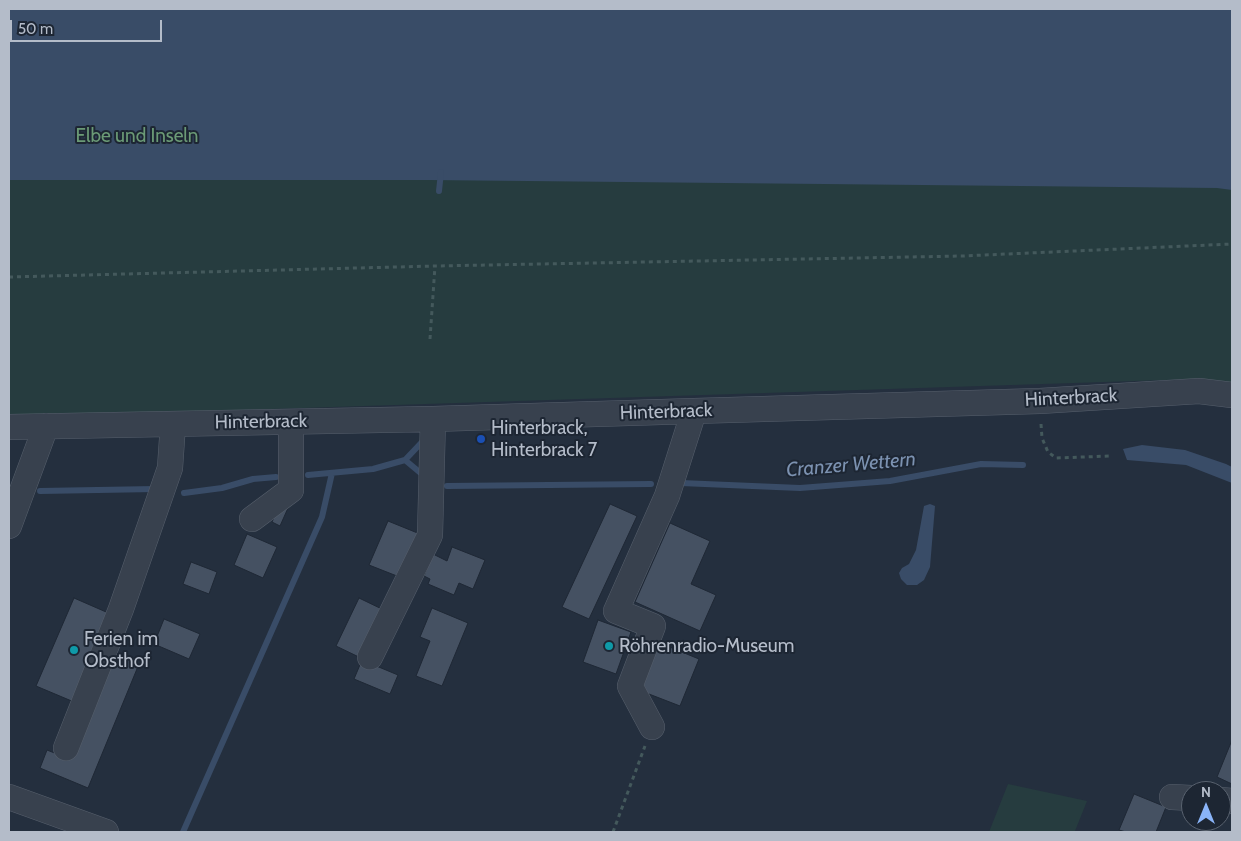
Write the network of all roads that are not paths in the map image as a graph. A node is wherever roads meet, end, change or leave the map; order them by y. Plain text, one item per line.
1 (1232, 396) edge
2 (694, 411) junction
3 (433, 419) junction
4 (291, 422) junction
5 (173, 424) junction
6 (46, 426) junction
7 (9, 427) edge
8 (252, 519) dead end
9 (9, 526) edge
10 (370, 657) dead end
11 (652, 727) road end
12 (66, 748) dead end
13 (9, 797) edge
14 (106, 832) edge

1 - 2 street, Hinterbrack
2 - 3 street, Hinterbrack
2 - 11 street
3 - 4 street, Hinterbrack
3 - 10 street
4 - 5 street, Hinterbrack
4 - 8 street
5 - 6 street, Hinterbrack
5 - 12 street
6 - 7 street, Hinterbrack
6 - 9 street
13 - 14 street

